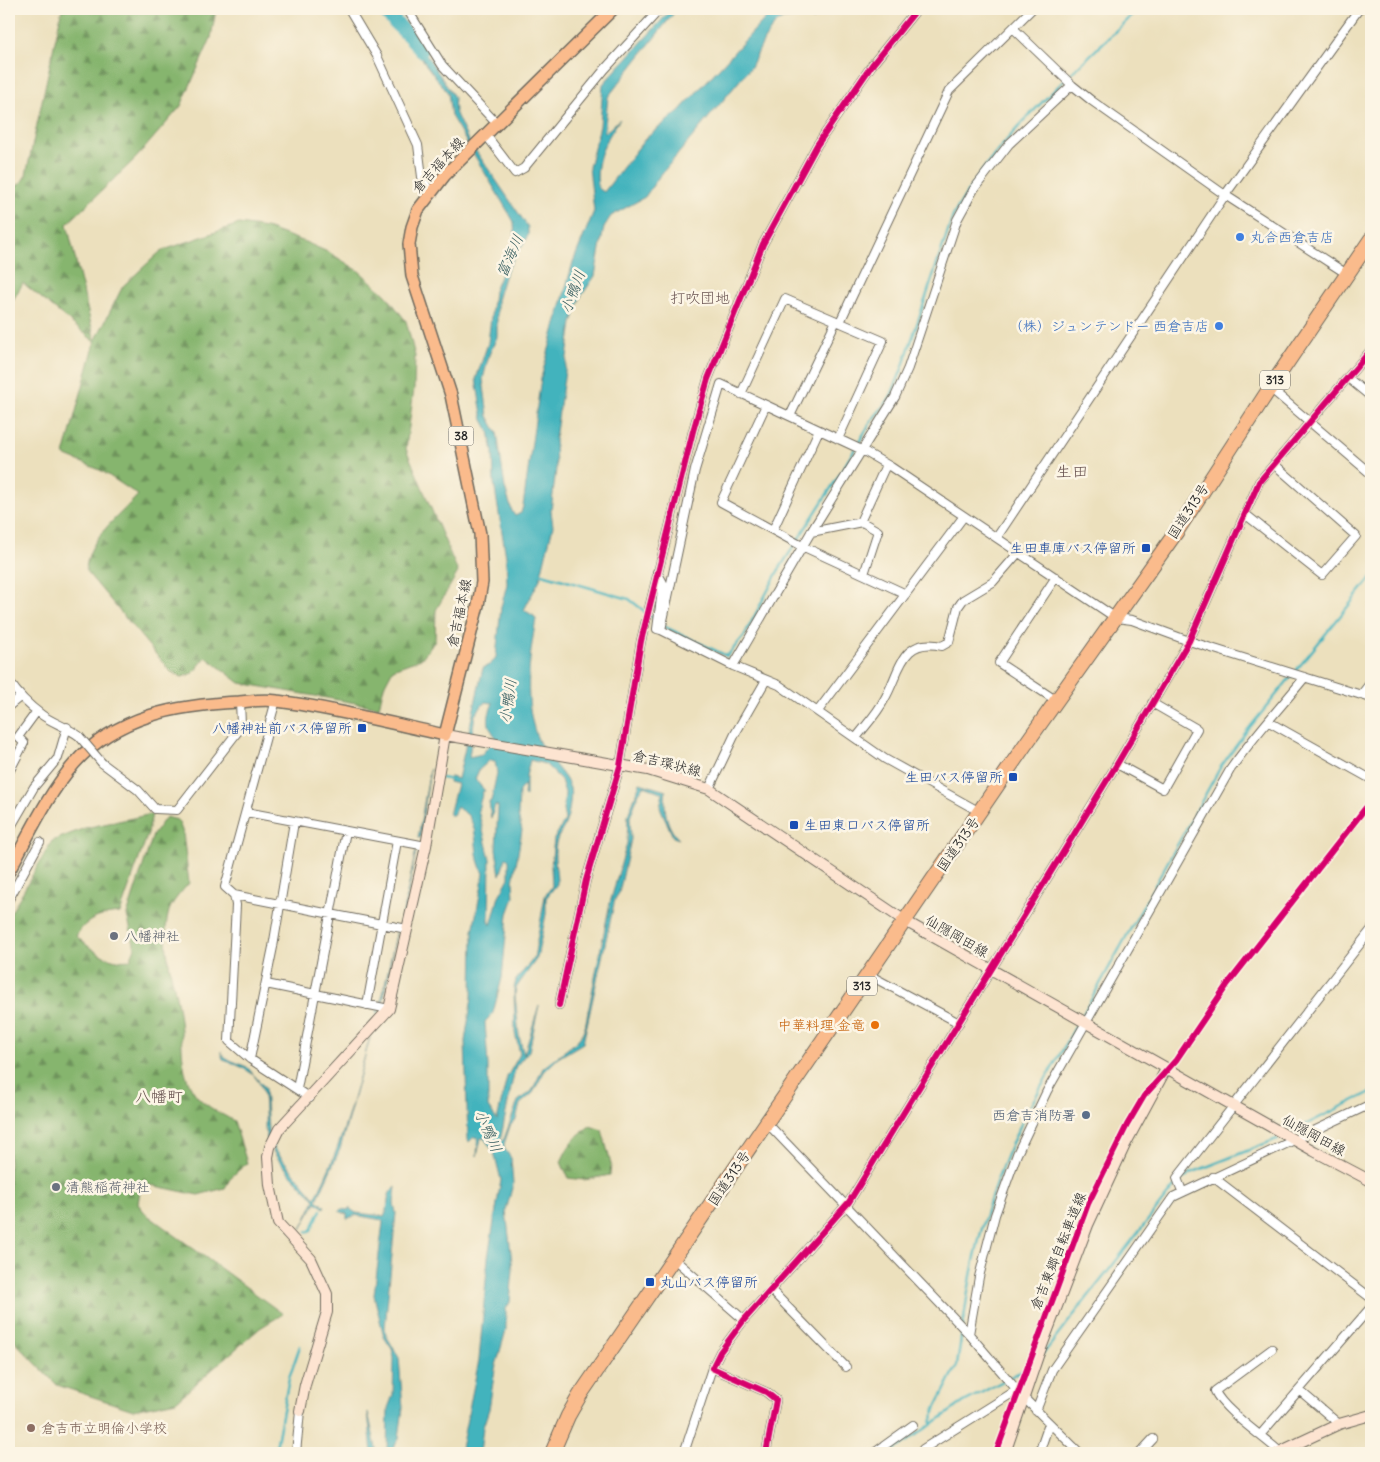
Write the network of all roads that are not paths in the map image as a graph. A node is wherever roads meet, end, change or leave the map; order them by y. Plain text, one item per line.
1 (349, 9) edge
2 (407, 9) edge
3 (613, 9) edge
4 (660, 9) edge
5 (917, 9) edge
6 (1032, 9) edge
7 (1359, 9) edge
8 (1013, 28) junction
9 (1072, 85) junction
10 (497, 124) junction
11 (485, 136) junction
12 (430, 192) junction
13 (1225, 195) junction
14 (1371, 239) edge
15 (1347, 274) junction
16 (838, 322) junction
17 (1371, 350) edge
18 (1348, 378) junction
19 (1270, 388) junction
20 (741, 394) junction
21 (1371, 397) edge
22 (766, 405) junction
23 (790, 416) junction
24 (1310, 424) junction
25 (819, 430) junction
26 (838, 439) junction
27 (862, 450) junction
28 (886, 464) junction
29 (1274, 464) junction
30 (1371, 474) edge
31 (1245, 514) junction
32 (964, 516) junction
33 (860, 522) junction
34 (774, 530) junction
35 (811, 532) junction
36 (997, 537) junction
37 (802, 546) junction
38 (1019, 552) junction
39 (657, 572) junction
40 (864, 574) junction
41 (1056, 577) junction
42 (906, 594) junction
43 (1116, 618) junction
44 (661, 630) junction
45 (1189, 641) junction
46 (733, 666) junction
47 (1304, 677) junction
48 (766, 680) junction
49 (9, 681) edge
50 (1371, 682) edge
51 (1361, 695) junction
52 (20, 698) junction
53 (1371, 698) edge
54 (276, 700) junction
55 (1057, 701) junction
56 (240, 702) junction
57 (1152, 703) junction
58 (9, 706) edge
59 (37, 711) junction
60 (818, 711) junction
61 (1269, 722) junction
62 (67, 727) junction
63 (444, 734) junction
64 (856, 738) junction
65 (1118, 764) junction
66 (620, 766) junction
67 (9, 772) edge
68 (1369, 778) dead end
69 (709, 789) junction
70 (246, 812) junction
71 (980, 812) junction
72 (294, 822) junction
73 (9, 830) edge
74 (346, 831) junction
75 (397, 841) junction
76 (40, 842) dead end
77 (426, 846) junction
78 (9, 871) edge
79 (234, 896) junction
80 (9, 899) edge
81 (281, 904) junction
82 (330, 913) junction
83 (905, 921) junction
84 (382, 923) junction
85 (407, 928) junction
86 (1371, 930) edge
87 (991, 971) junction
88 (869, 975) junction
89 (266, 984) junction
90 (315, 994) junction
91 (559, 1004) dead end
92 (367, 1005) junction
93 (389, 1009) junction
94 (959, 1023) junction
95 (1085, 1023) junction
96 (250, 1059) junction
97 (1166, 1069) junction
98 (297, 1090) junction
99 (310, 1098) junction
100 (1371, 1104) edge
101 (1233, 1106) junction
102 (767, 1123) junction
103 (1294, 1140) junction
104 (1212, 1177) junction
105 (1371, 1181) edge
106 (1182, 1191) junction
107 (845, 1206) junction
108 (674, 1259) junction
109 (771, 1290) junction
110 (1371, 1298) edge
111 (1371, 1307) edge
112 (744, 1320) junction
113 (967, 1333) junction
114 (1272, 1349) dead end
115 (846, 1367) dead end
116 (712, 1368) junction
117 (1299, 1390) junction
118 (1020, 1394) junction
119 (300, 1411) joint
120 (1036, 1411) junction
121 (1371, 1415) edge
122 (1049, 1424) junction
123 (1339, 1424) junction
124 (913, 1425) dead end
125 (1261, 1434) junction
126 (1153, 1439) dead end
127 (920, 1452) edge
128 (296, 1453) edge
129 (552, 1453) edge
130 (684, 1453) edge
131 (766, 1453) edge
132 (874, 1453) edge
133 (1005, 1453) edge
134 (1040, 1453) edge
135 (1080, 1453) edge
136 (1140, 1453) edge
137 (1279, 1453) edge

1 - 12 street
2 - 10 street
3 - 10 main road, 倉吉福本線 / 38
4 - 11 street
5 - 39 street
6 - 8 street
7 - 13 street
8 - 9 street
8 - 16 street
9 - 13 street
9 - 27 street
10 - 11 main road, 倉吉福本線 / 38
11 - 12 main road, 倉吉福本線 / 38
12 - 63 main road, 倉吉福本線 / 38
13 - 15 street
13 - 36 street
14 - 15 highway, 国道313号 / 313
15 - 19 highway, 国道313号 / 313
16 - 20 street
16 - 23 street
16 - 26 street
17 - 18 street
18 - 21 street
18 - 24 street
19 - 24 street
19 - 43 highway, 国道313号 / 313
20 - 22 street
20 - 44 street
22 - 23 street
22 - 34 street
23 - 25 street
24 - 29 street
24 - 30 street
25 - 26 street
25 - 34 street
26 - 27 street
27 - 28 street
27 - 35 street
28 - 32 street
28 - 33 street
29 - 31 street
29 - 31 street
31 - 45 street
32 - 36 street
32 - 42 street
33 - 35 street
33 - 40 street
34 - 37 street
35 - 37 street
36 - 38 street
37 - 40 street
37 - 46 street
38 - 41 street
38 - 64 street
39 - 44 street
39 - 66 street
40 - 42 street
41 - 43 street
41 - 55 street
42 - 60 street
43 - 45 street
43 - 55 highway, 国道313号 / 313
44 - 46 street
45 - 47 street
45 - 57 street
46 - 48 street
47 - 51 street
47 - 61 street
48 - 60 street
48 - 69 street
49 - 52 street
50 - 51 street
51 - 53 street
52 - 58 street
52 - 59 street
54 - 56 main road
54 - 63 main road
54 - 70 street
55 - 71 highway, 国道313号 / 313
56 - 62 street, bridge
56 - 78 main road
57 - 65 street
57 - 65 street
59 - 62 street
59 - 67 street
60 - 64 street
61 - 68 street
61 - 95 street
62 - 73 street
63 - 66 street, 倉吉環状線
63 - 77 street
64 - 71 street
65 - 87 street
66 - 69 street, 倉吉環状線
66 - 91 street
69 - 83 street, 倉吉環状線
70 - 72 street
70 - 79 street
71 - 83 highway, 国道313号 / 313
72 - 74 street
72 - 81 street
74 - 75 street
74 - 82 street
75 - 77 street
75 - 84 street
76 - 80 street
77 - 85 street
79 - 81 street
79 - 96 street
81 - 82 street
81 - 89 street
82 - 84 street
82 - 90 street
83 - 87 street, 仙隠岡田線
83 - 88 highway, 国道313号 / 313
84 - 85 street
84 - 92 street
85 - 93 street
86 - 101 street
87 - 94 street
87 - 95 street, 仙隠岡田線
88 - 94 street
88 - 102 highway, 国道313号 / 313
89 - 90 street
89 - 96 street
90 - 92 street
90 - 98 street
92 - 93 street
93 - 99 street
94 - 107 street
95 - 97 street, 仙隠岡田線
95 - 113 street
96 - 98 street
97 - 101 street, 仙隠岡田線
97 - 118 street
98 - 99 street
99 - 119 street
100 - 103 street
101 - 103 street, 仙隠岡田線
101 - 106 street
102 - 107 street
102 - 108 highway, 国道313号 / 313
103 - 104 street
103 - 105 street, 仙隠岡田線
104 - 106 street
104 - 110 street
106 - 120 street
107 - 109 street
107 - 113 street
108 - 112 street
108 - 129 highway, 国道313号 / 313
109 - 112 street
109 - 115 street
111 - 117 street
112 - 116 street
113 - 118 street
114 - 125 street
116 - 130 street
116 - 131 street
117 - 123 street
117 - 125 street
118 - 120 street
118 - 127 street
118 - 133 street
119 - 128 street
120 - 122 street
121 - 123 street
122 - 134 street
122 - 135 street
123 - 137 street
124 - 132 street
125 - 137 street
126 - 136 street

